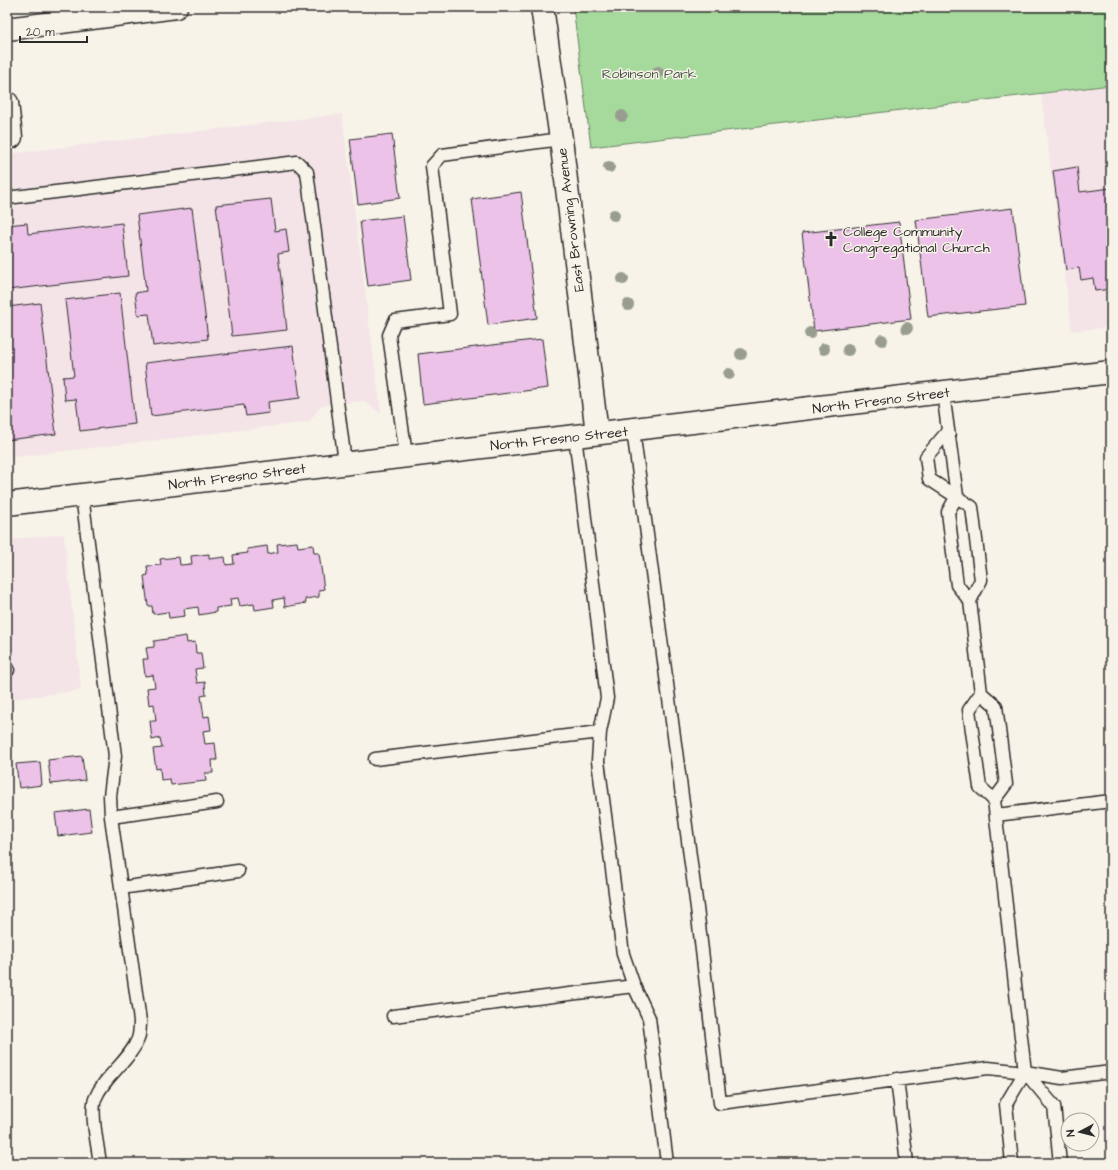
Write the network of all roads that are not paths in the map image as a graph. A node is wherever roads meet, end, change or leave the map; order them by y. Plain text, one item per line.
1 (176, 7) edge
2 (542, 7) edge
3 (7, 29) edge
4 (7, 103) edge
5 (11, 137) dead end
6 (561, 139) junction
7 (7, 198) edge
8 (1111, 372) edge
9 (943, 393) junction
10 (633, 430) junction
11 (948, 431) junction
12 (597, 433) junction
13 (575, 436) junction
14 (406, 455) junction
15 (344, 462) junction
16 (82, 495) junction
17 (957, 496) junction
18 (7, 504) edge
19 (970, 601) junction
20 (981, 693) junction
21 (600, 732) junction
22 (375, 759) dead end
23 (994, 800) junction
24 (218, 802) dead end
25 (1111, 802) edge
26 (996, 815) junction
27 (111, 817) junction
28 (238, 871) dead end
29 (121, 888) junction
30 (634, 986) junction
31 (393, 1016) dead end
32 (1025, 1072) junction
33 (1111, 1072) edge
34 (897, 1079) junction
35 (100, 1163) edge
36 (667, 1163) edge
37 (907, 1163) edge
38 (1012, 1163) edge
39 (1060, 1163) edge

1 - 3 main road
2 - 6 main road, East Browning Avenue
4 - 5 main road
6 - 12 main road, East Browning Avenue
6 - 14 lane
7 - 15 lane
8 - 9 main road, North Fresno Street
9 - 10 main road, North Fresno Street
9 - 11 lane
10 - 12 main road, North Fresno Street
10 - 34 lane
11 - 17 lane
11 - 17 lane
12 - 13 main road, North Fresno Street
13 - 14 main road, North Fresno Street
13 - 21 lane
14 - 15 main road, North Fresno Street
15 - 16 main road, North Fresno Street
16 - 18 main road, North Fresno Street
16 - 27 lane
17 - 19 lane
17 - 19 lane
19 - 20 lane
20 - 23 lane
20 - 23 lane
21 - 22 lane
21 - 30 lane
23 - 26 lane
24 - 27 lane
25 - 26 lane
26 - 32 lane
27 - 29 lane
28 - 29 lane
29 - 35 lane
30 - 31 lane
30 - 36 lane
32 - 33 lane
32 - 34 lane
32 - 38 lane
32 - 39 lane
34 - 37 lane

